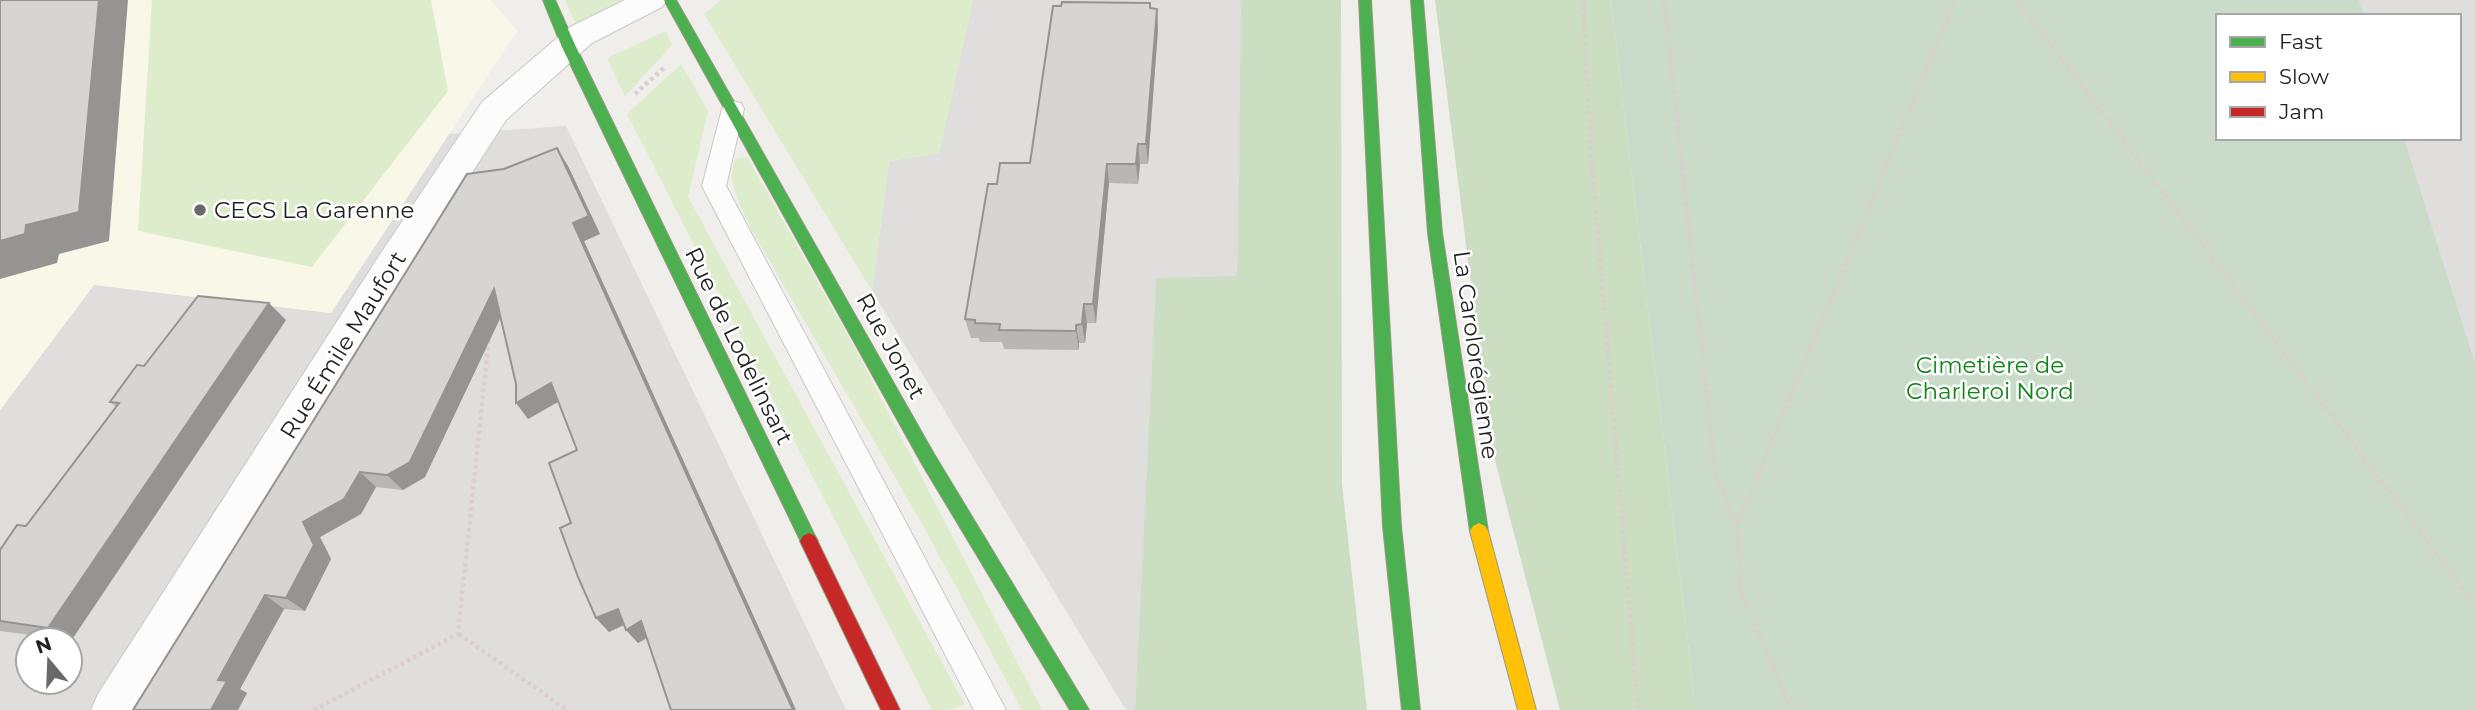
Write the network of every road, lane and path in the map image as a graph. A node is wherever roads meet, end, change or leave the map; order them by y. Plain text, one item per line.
1 (549, 0) edge
2 (651, 0) edge
3 (670, 0) edge
4 (1365, 0) edge
5 (1417, 0) edge
6 (1583, 0) edge
7 (1664, 0) edge
8 (1955, 0) edge
9 (2017, 0) edge
10 (569, 47) junction
11 (695, 49) junction
12 (733, 108) junction
13 (603, 117) junction
14 (490, 334) dead end
15 (1737, 525) junction
16 (2475, 605) edge
17 (458, 634) junction
18 (114, 710) edge
19 (314, 710) edge
20 (567, 710) edge
21 (891, 710) edge
22 (990, 710) edge
23 (1080, 710) edge
24 (1411, 710) edge
25 (1528, 710) edge
26 (1638, 710) edge
27 (1792, 710) edge

1 - 10 main road, Rue de Lodelinsart
2 - 10 street, Rue Émile Maufort
3 - 11 main road, Rue Jonet
4 - 24 main road
5 - 25 main road, La Carolorégienne
6 - 26 path
7 - 15 path
8 - 15 path
9 - 16 path
10 - 13 main road, Rue de Lodelinsart
10 - 18 street, Rue Émile Maufort
11 - 12 main road, Rue Jonet
11 - 13 path
12 - 22 lane
12 - 23 main road, Rue Jonet
13 - 21 main road, Rue de Lodelinsart
14 - 17 path
15 - 27 path
17 - 19 path
17 - 20 path

